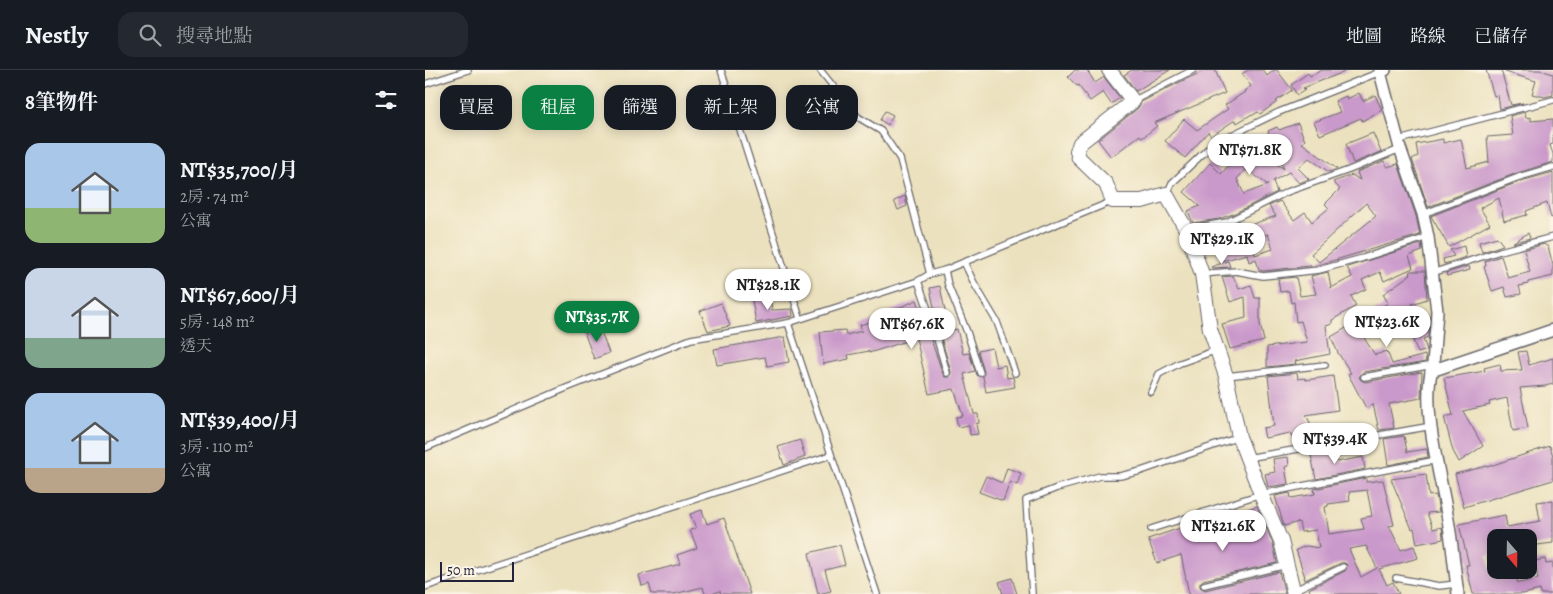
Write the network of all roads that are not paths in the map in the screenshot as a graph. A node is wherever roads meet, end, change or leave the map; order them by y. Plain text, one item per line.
1 (468, 70) edge
2 (721, 70) edge
3 (820, 70) edge
4 (1193, 70) edge
5 (1383, 71) edge
6 (1115, 72) edge
7 (425, 84) edge
8 (1553, 100) edge
9 (1133, 101) junction
10 (1399, 144) junction
11 (1553, 167) edge
12 (1166, 194) junction
13 (1113, 201) junction
14 (1423, 214) junction
15 (1185, 229) junction
16 (1428, 237) junction
17 (1553, 237) edge
18 (964, 262) junction
19 (945, 270) junction
20 (1432, 273) junction
21 (930, 274) junction
22 (1202, 274) junction
23 (918, 281) junction
24 (801, 318) junction
25 (788, 323) junction
26 (1553, 330) edge
27 (1218, 350) junction
28 (1325, 365) dead end
29 (1432, 368) junction
30 (947, 373) dead end
31 (980, 373) dead end
32 (1015, 374) dead end
33 (1226, 376) junction
34 (1364, 376) dead end
35 (1151, 392) dead end
36 (1431, 426) junction
37 (1239, 437) junction
38 (425, 448) edge
39 (831, 455) junction
40 (1247, 458) junction
41 (1437, 460) junction
42 (1261, 494) junction
43 (1151, 529) dead end
44 (1287, 565) junction
45 (1343, 567) dead end
46 (1396, 578) dead end
47 (1204, 585) dead end
48 (425, 587) edge
49 (1457, 589) edge
50 (1293, 592) edge
51 (877, 594) edge
52 (1032, 594) edge

1 - 7 lane
2 - 24 lane
3 - 21 lane
4 - 9 lane
5 - 10 street
5 - 12 lane
6 - 9 street
8 - 10 lane
9 - 13 street
10 - 14 street
10 - 15 lane
11 - 14 lane
12 - 13 street
12 - 15 street
13 - 18 lane
14 - 16 street
15 - 22 street
16 - 20 street
16 - 22 lane
17 - 20 lane
18 - 19 lane
18 - 32 lane
19 - 21 lane
19 - 31 lane
20 - 29 street
21 - 23 lane
22 - 27 street
23 - 24 lane
23 - 30 lane
24 - 25 lane
25 - 38 lane
25 - 39 lane
26 - 29 street
27 - 33 street
27 - 35 lane
28 - 33 lane
29 - 34 lane
29 - 36 street
33 - 37 street
36 - 40 lane
36 - 41 street
37 - 40 street
37 - 52 lane
39 - 48 lane
39 - 51 lane
40 - 42 street
41 - 42 lane
41 - 49 street
42 - 43 lane
42 - 44 street
44 - 47 lane
44 - 50 street
45 - 50 lane
46 - 49 lane

